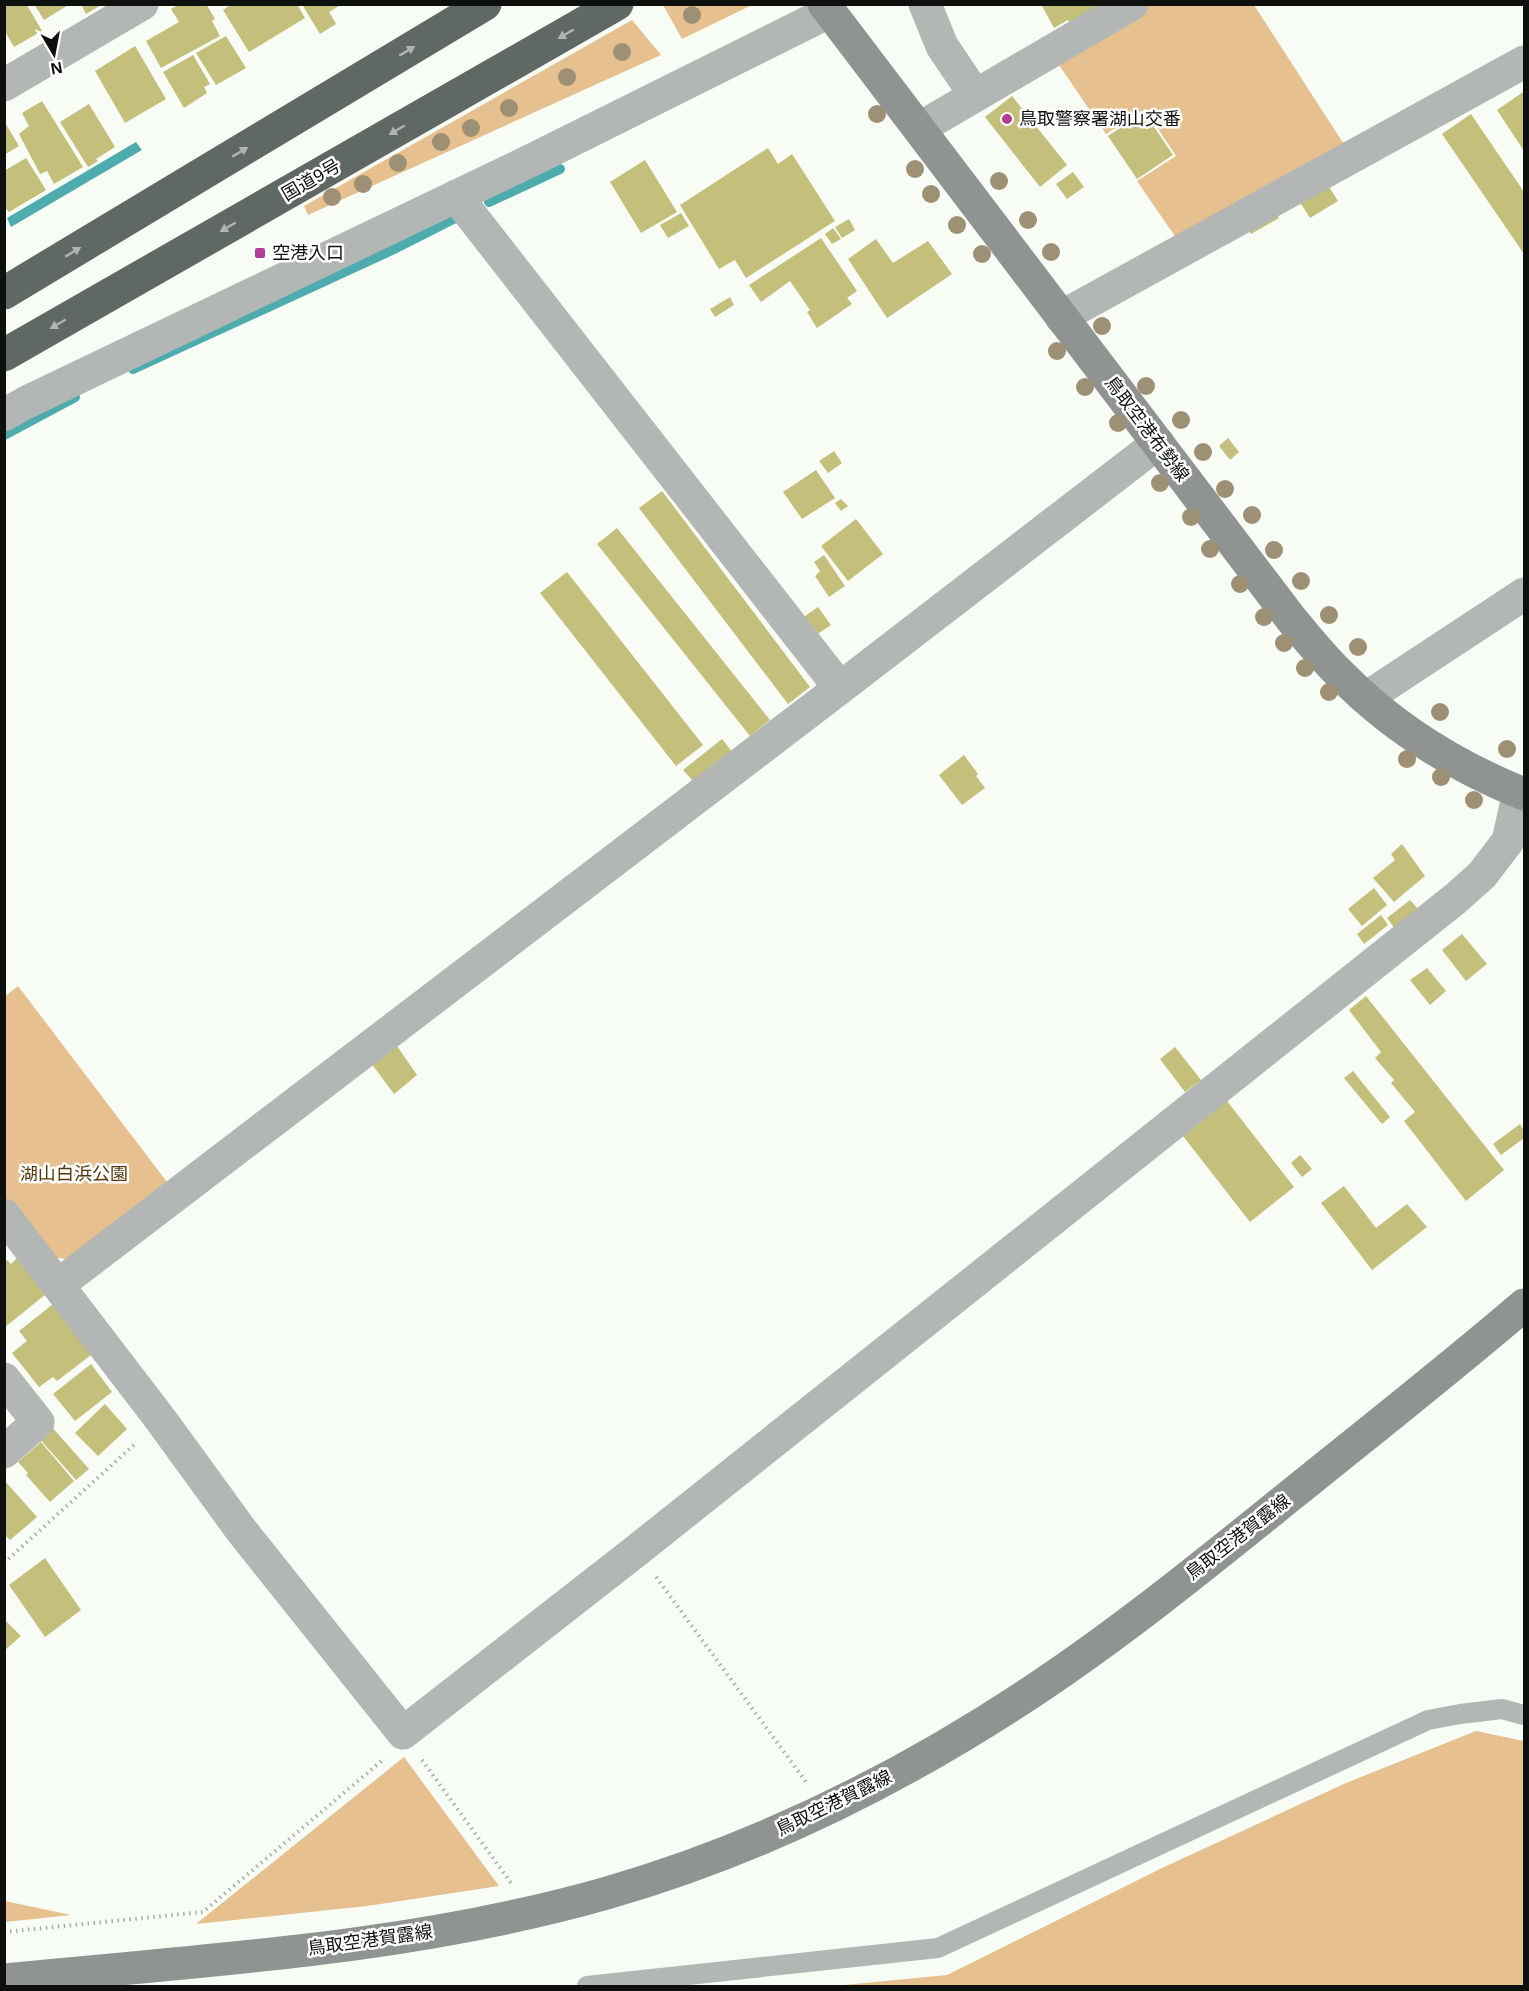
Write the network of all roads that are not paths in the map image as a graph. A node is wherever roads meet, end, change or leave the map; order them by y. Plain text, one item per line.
1 (142, 4) edge
2 (485, 4) edge
3 (617, 4) edge
4 (925, 4) edge
5 (1132, 4) edge
6 (826, 8) edge
7 (1524, 62) edge
8 (4, 85) edge
9 (975, 95) junction
10 (920, 128) junction
11 (456, 196) junction
12 (4, 293) edge
13 (1061, 317) junction
14 (4, 355) edge
15 (4, 415) edge
16 (1158, 443) junction
17 (1524, 594) edge
18 (840, 688) junction
19 (1365, 698) junction
20 (1522, 794) edge
21 (4, 1215) edge
22 (58, 1285) junction
23 (1524, 1305) edge
24 (4, 1380) edge
25 (4, 1452) edge
26 (1524, 1715) edge
27 (4, 1980) edge
28 (587, 1986) edge

1 - 8 street
12 -> 2 highway
3 -> 14 highway, 国道9号
4 - 9 street
5 - 9 street
6 - 10 main road, 鳥取空港布勢線
6 - 11 street
7 - 13 street
9 - 10 street
10 - 13 main road, 鳥取空港布勢線
11 - 15 street
11 - 18 street
13 - 16 main road, 鳥取空港布勢線
16 - 18 street
16 - 19 main road, 鳥取空港布勢線
17 - 19 street
18 - 22 street
19 - 20 main road, 鳥取空港布勢線
20 - 22 street
21 - 22 street
23 - 27 main road, 鳥取空港賀露線
24 - 25 street
26 - 28 lane

